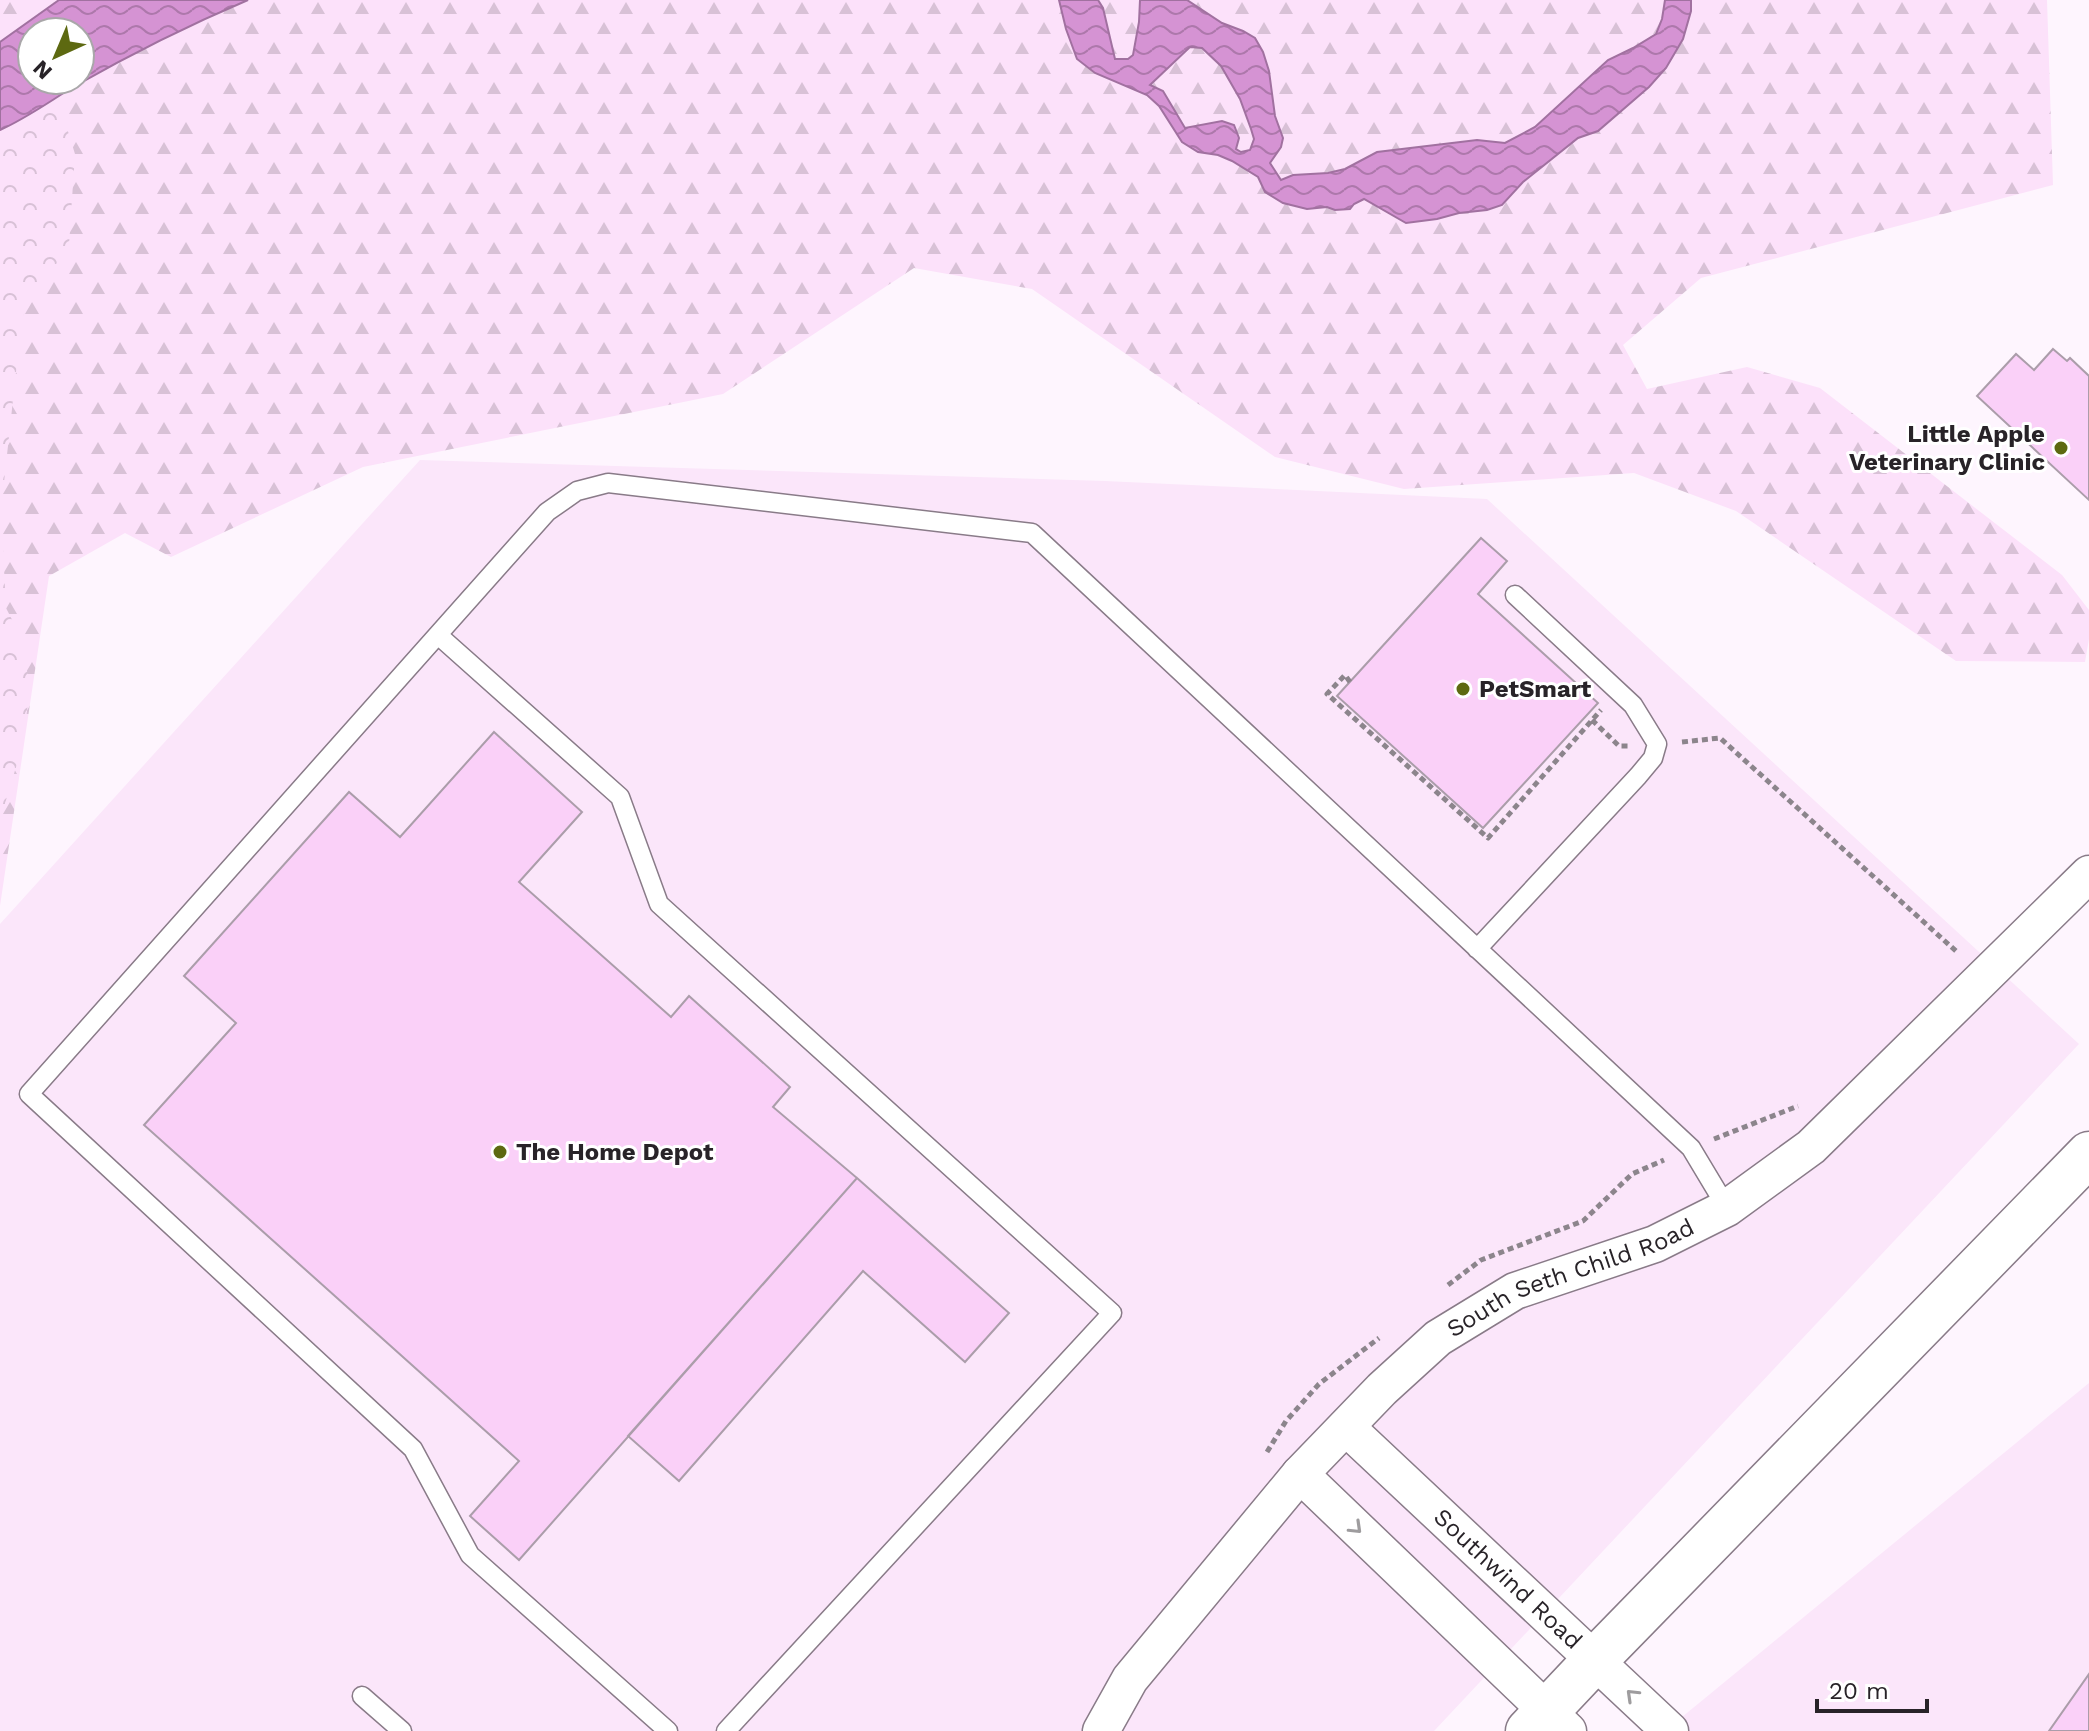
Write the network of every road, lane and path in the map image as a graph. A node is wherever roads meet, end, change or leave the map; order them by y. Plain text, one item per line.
1 (1515, 595) dead end
2 (438, 635) junction
3 (1350, 682) dead end
4 (1618, 692) junction
5 (1592, 720) junction
6 (1657, 744) junction
7 (2089, 874) edge
8 (1477, 949) junction
9 (1958, 953) dead end
10 (2089, 1154) edge
11 (1727, 1208) junction
12 (1346, 1427) junction
13 (1300, 1474) junction
14 (1595, 1660) junction
15 (362, 1696) dead end
16 (1548, 1724) edge
17 (402, 1731) edge
18 (668, 1731) edge
19 (726, 1731) edge
20 (1101, 1731) edge
21 (1670, 1731) edge

1 - 4 lane
2 - 8 lane
2 - 18 lane
2 - 19 lane
3 - 5 path
4 - 5 path
4 - 6 lane
5 - 6 path
6 - 8 lane
6 - 9 path
7 - 11 street, South Seth Child Road
8 - 11 lane
10 - 14 main road
11 - 12 street, South Seth Child Road
12 - 13 street, South Seth Child Road
12 - 14 street, Southwind Road
13 -> 16 street
13 - 20 street, South Seth Child Road
14 - 16 main road
21 -> 14 street, Southwind Road
15 - 17 lane

